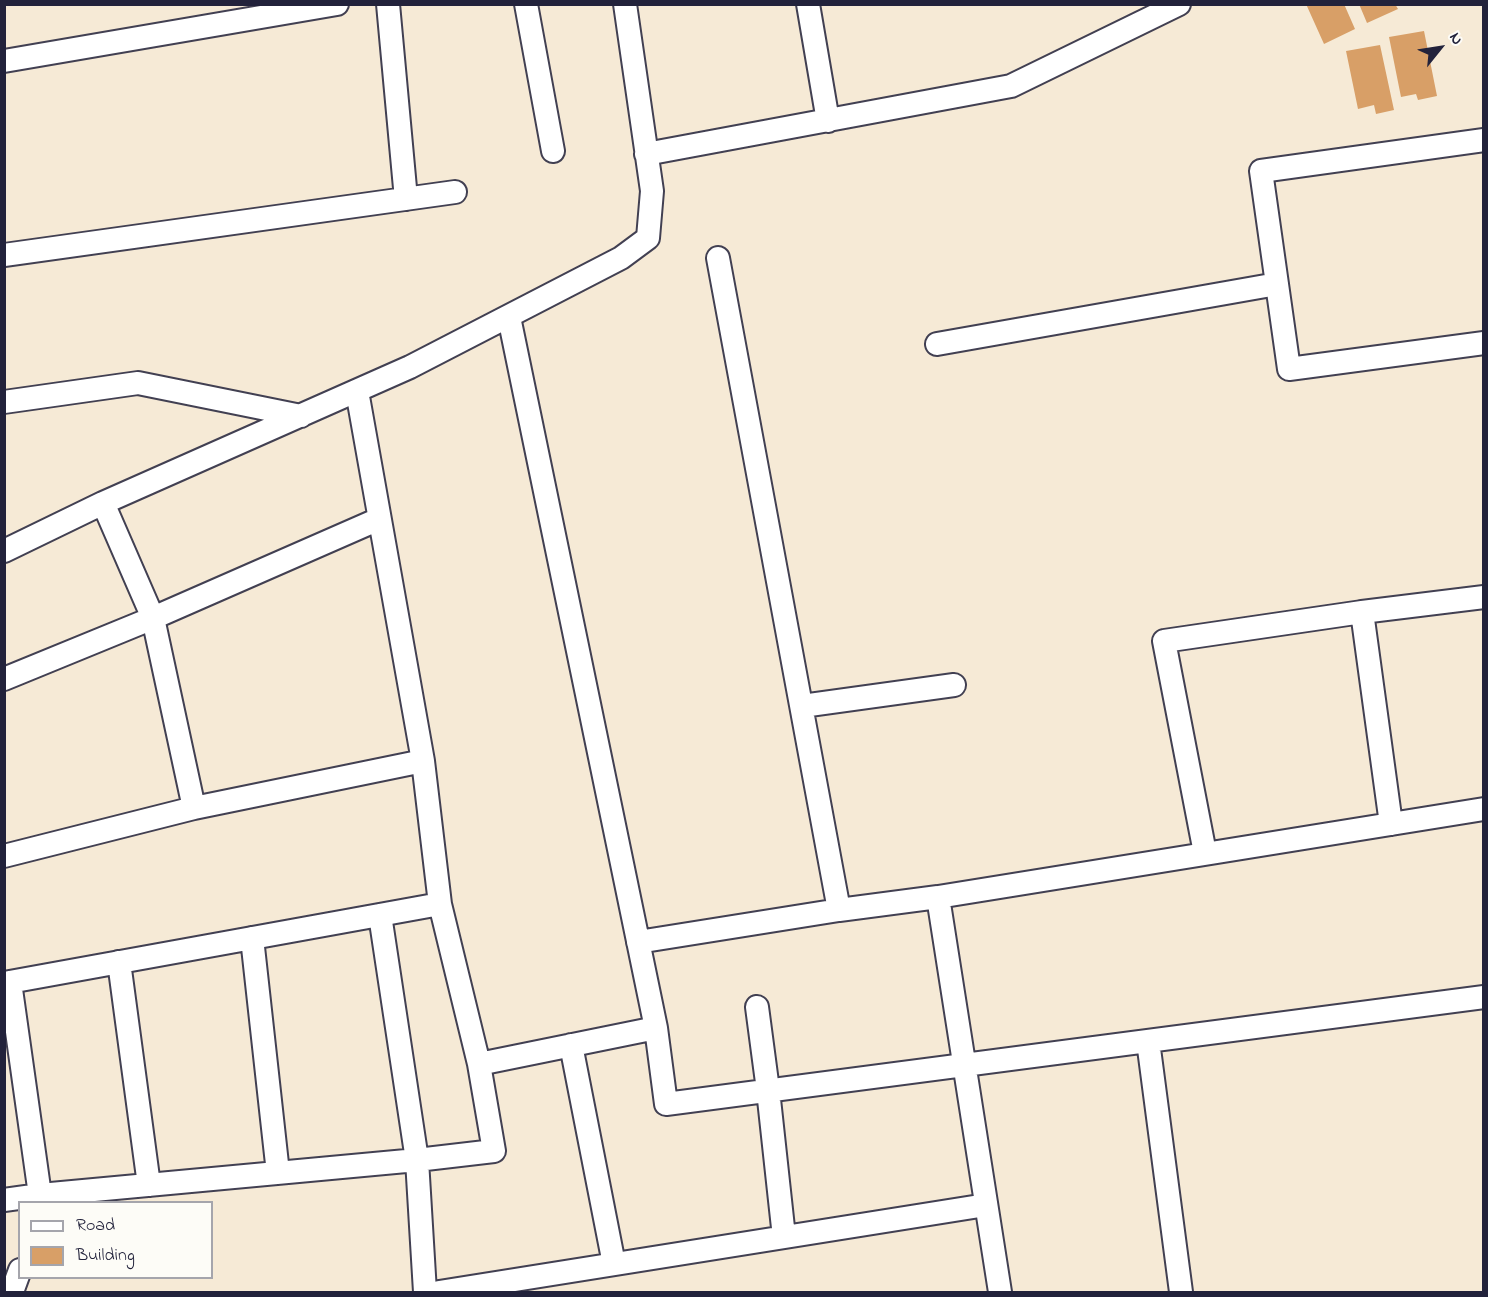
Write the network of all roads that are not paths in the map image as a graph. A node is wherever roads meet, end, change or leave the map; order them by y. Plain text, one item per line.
1 (337, 4) edge
2 (388, 4) edge
3 (526, 4) edge
4 (625, 4) edge
5 (808, 4) edge
6 (1179, 4) edge
7 (4, 61) edge
8 (828, 121) junction
9 (1484, 140) edge
10 (553, 151) dead end
11 (646, 154) junction
12 (455, 192) dead end
13 (406, 199) junction
14 (4, 255) edge
15 (718, 258) dead end
16 (1277, 284) junction
17 (509, 316) junction
18 (1484, 343) edge
19 (937, 344) dead end
20 (357, 392) junction
21 (4, 402) edge
22 (301, 416) junction
23 (104, 503) junction
24 (380, 519) junction
25 (4, 551) edge
26 (1484, 597) edge
27 (1362, 612) junction
28 (153, 618) junction
29 (4, 679) edge
30 (954, 685) dead end
31 (802, 706) junction
32 (423, 761) junction
33 (194, 808) junction
34 (1484, 809) edge
35 (1391, 824) junction
36 (1205, 853) junction
37 (4, 856) edge
38 (938, 897) junction
39 (440, 904) junction
40 (839, 910) junction
41 (380, 915) junction
42 (252, 938) junction
43 (638, 942) junction
44 (119, 963) junction
45 (7, 983) edge
46 (1484, 998) edge
47 (757, 1007) dead end
48 (656, 1028) junction
49 (1148, 1041) junction
50 (571, 1045) junction
51 (479, 1064) junction
52 (964, 1065) junction
53 (768, 1090) junction
54 (417, 1160) junction
55 (278, 1173) junction
56 (149, 1185) junction
57 (39, 1199) edge
58 (4, 1200) edge
59 (986, 1205) junction
60 (784, 1237) junction
61 (614, 1264) junction
62 (18, 1276) edge
63 (12, 1293) edge
64 (425, 1293) edge
65 (439, 1293) edge
66 (1000, 1293) edge
67 (1181, 1293) edge

1 - 7 street
2 - 13 street
3 - 10 street
4 - 11 street
5 - 8 street
6 - 8 street
8 - 11 street
9 - 16 street
11 - 17 street
12 - 13 street
13 - 14 street
15 - 31 street
16 - 18 street
16 - 19 street
17 - 20 street
17 - 43 street
20 - 22 street
20 - 24 street
21 - 22 street
22 - 23 street
23 - 25 street
23 - 28 street
24 - 28 street
24 - 32 street
26 - 27 street
27 - 35 street
27 - 36 street
28 - 29 street
28 - 33 street
30 - 31 street
31 - 40 street
32 - 33 street
32 - 39 street
33 - 37 street
34 - 35 street
35 - 36 street
36 - 38 street
38 - 40 street
38 - 52 street
39 - 41 street
39 - 51 street
40 - 43 street
41 - 42 street
41 - 54 street
42 - 44 street
42 - 55 street
43 - 48 street
44 - 45 street
44 - 56 street
45 - 57 street
46 - 49 street
47 - 53 street
48 - 50 street
48 - 53 street
49 - 52 street
49 - 67 street
50 - 51 street
50 - 61 street
51 - 54 street
52 - 53 street
52 - 59 street
53 - 60 street
54 - 55 street
54 - 64 street
55 - 56 street
56 - 57 street
57 - 58 street
59 - 60 street
59 - 66 street
60 - 61 street
61 - 65 street
62 - 63 street

